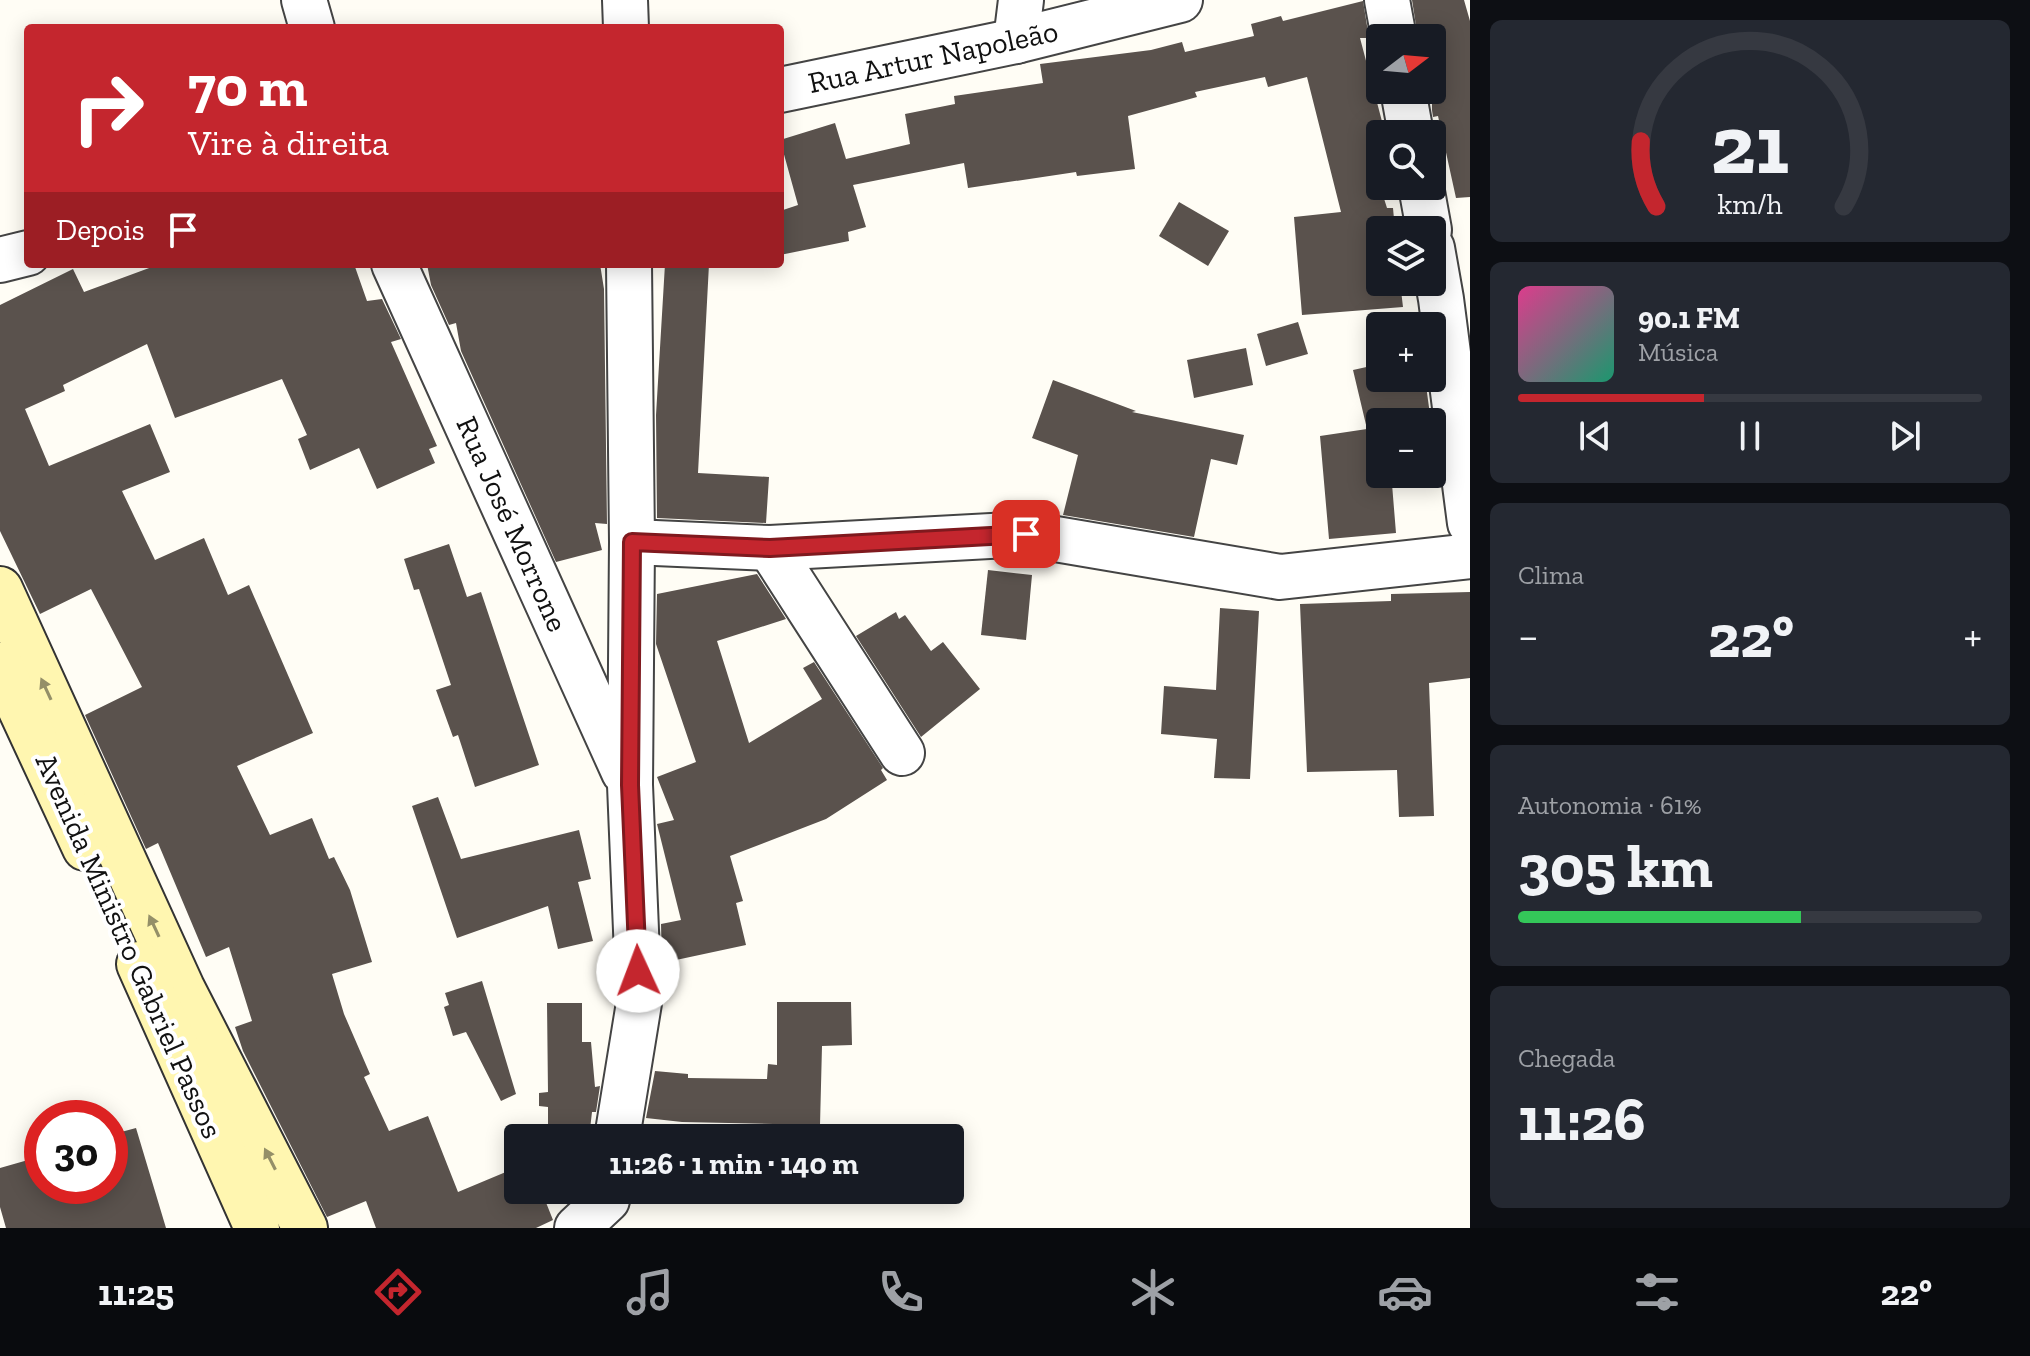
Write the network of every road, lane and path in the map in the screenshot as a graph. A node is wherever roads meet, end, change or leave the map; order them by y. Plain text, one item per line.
1 (304, 0) edge
2 (625, 0) edge
3 (1180, 0) edge
4 (1387, 0) edge
5 (1019, 20) edge
6 (311, 24) edge
7 (626, 24) edge
8 (1391, 24) edge
9 (784, 89) edge
10 (24, 254) edge
11 (0, 260) edge
12 (396, 268) edge
13 (629, 268) edge
14 (1446, 277) edge
15 (1456, 298) edge
16 (1470, 523) edge
17 (632, 542) junction
18 (770, 548) junction
19 (1470, 556) edge
20 (0, 589) edge
21 (0, 665) edge
22 (55, 747) junction
23 (902, 753) dead end
24 (630, 785) junction
25 (619, 1124) edge
26 (603, 1204) edge
27 (257, 1228) edge
28 (305, 1228) edge
29 (577, 1228) edge

1 - 6 street
2 - 7 street
3 - 5 street, Rua Artur Napoleão
4 - 8 street
5 - 9 street, Rua Artur Napoleão
10 - 11 street
12 - 24 street, Rua José Morrone
13 - 17 street
14 - 15 street
15 - 16 street
17 - 18 street
17 - 24 street
18 - 19 street
18 - 23 street
22 -> 20 main road
21 - 22 main road, Avenida Ministro Gabriel Passos
22 - 27 main road, Avenida Ministro Gabriel Passos
28 -> 22 main road
24 - 25 street
26 - 29 street

